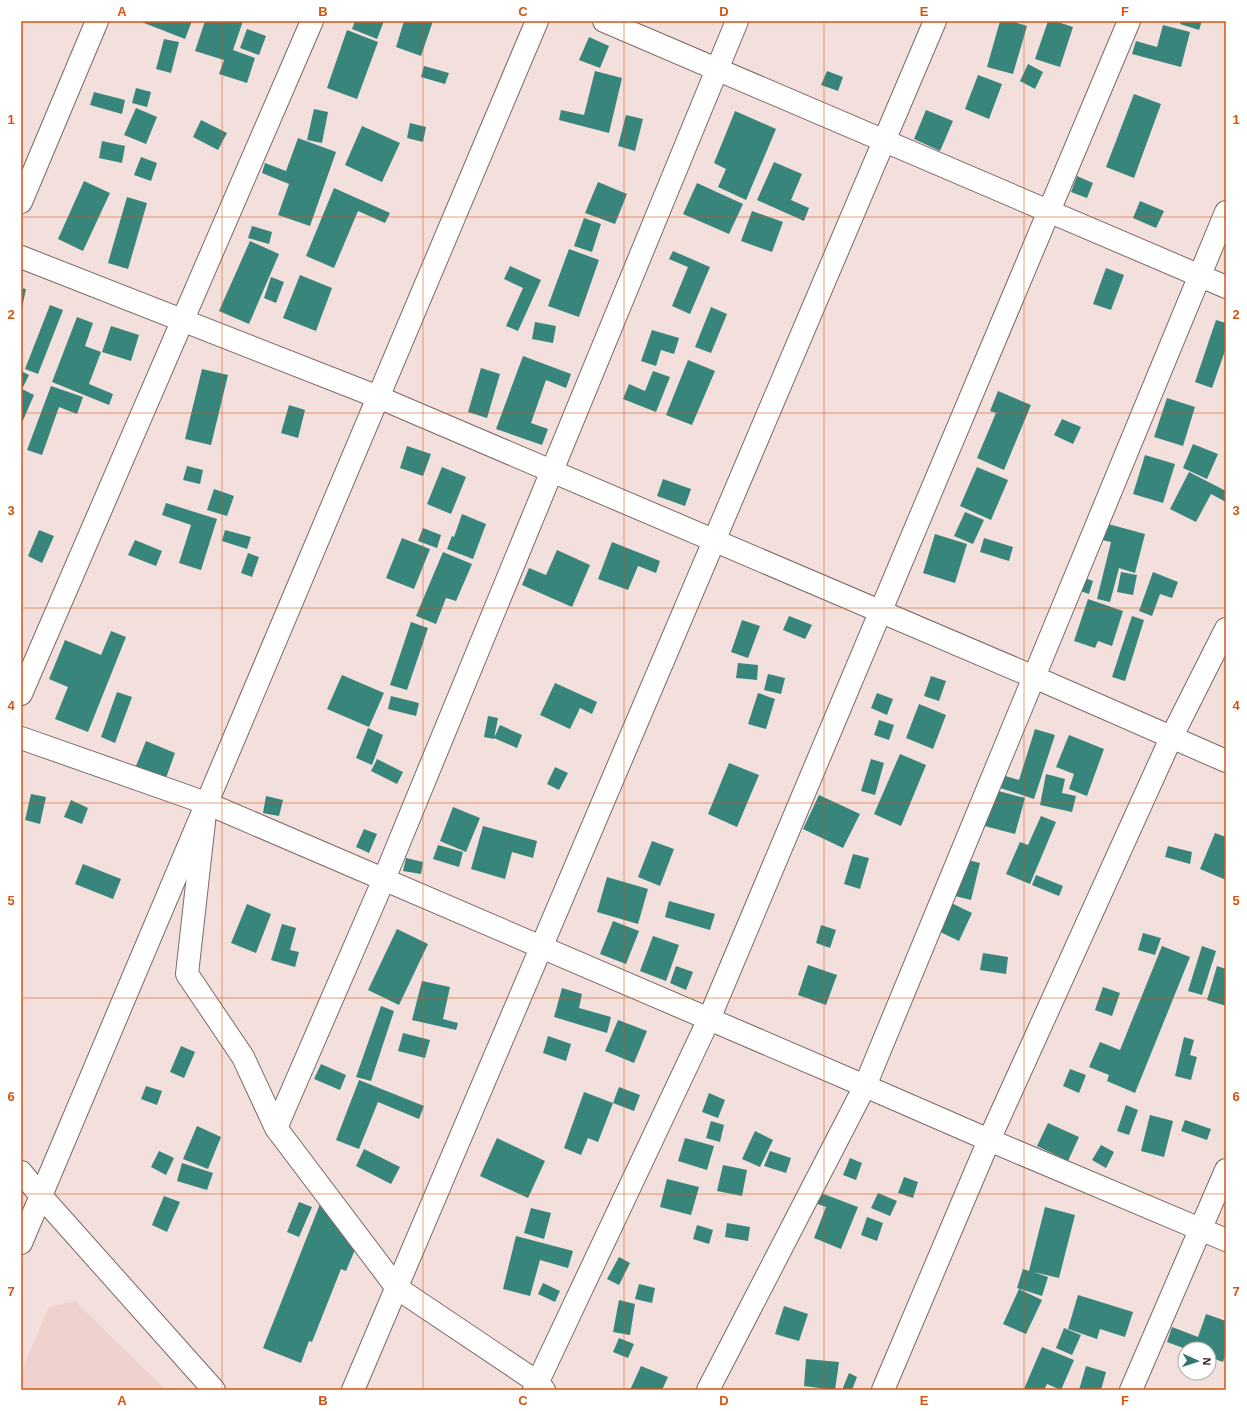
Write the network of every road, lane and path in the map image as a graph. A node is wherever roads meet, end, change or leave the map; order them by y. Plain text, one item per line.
1 (97, 21) edge
2 (312, 21) edge
3 (537, 21) edge
4 (604, 21) edge
5 (737, 21) edge
6 (935, 21) edge
7 (1129, 21) edge
8 (717, 69) junction
9 (884, 141) junction
10 (21, 202) edge
11 (1049, 211) junction
12 (1226, 212) edge
13 (21, 257) edge
14 (1200, 276) junction
15 (1226, 287) edge
16 (183, 320) junction
17 (378, 397) junction
18 (552, 471) junction
19 (714, 540) junction
20 (880, 611) junction
21 (1226, 629) edge
22 (1034, 677) junction
23 (21, 694) edge
24 (21, 738) edge
25 (1171, 738) junction
26 (1226, 761) edge
27 (206, 804) junction
28 (384, 879) junction
29 (541, 947) junction
30 (709, 1019) junction
31 (865, 1086) junction
32 (276, 1128) junction
33 (989, 1140) junction
34 (1226, 1170) edge
35 (21, 1172) edge
36 (41, 1196) junction
37 (1201, 1229) junction
38 (1226, 1240) edge
39 (21, 1243) edge
40 (397, 1288) junction
41 (538, 1387) edge
42 (214, 1390) edge
43 (353, 1390) edge
44 (708, 1390) edge
45 (883, 1390) edge
46 (1130, 1390) edge

1 - 10 street
2 - 16 street
3 - 17 street
4 - 8 street
5 - 8 street
6 - 9 street
7 - 11 street
8 - 9 street
8 - 18 street
9 - 11 street
9 - 19 street
11 - 14 street
11 - 20 street
12 - 14 street
13 - 16 street
14 - 15 street
14 - 22 street
16 - 17 street
16 - 23 street
17 - 18 street
17 - 27 street
18 - 19 street
18 - 28 street
19 - 20 street
19 - 29 street
20 - 22 street
20 - 30 street
21 - 25 street
22 - 25 street
22 - 31 street
24 - 27 street
25 - 26 street
25 - 33 street
27 - 28 street
27 - 32 street
27 - 36 street
28 - 29 street
28 - 32 street
29 - 30 street
29 - 40 street
30 - 31 street
30 - 41 street
31 - 33 street
31 - 44 street
32 - 40 street
33 - 37 street
33 - 45 street
34 - 37 street
35 - 36 street
36 - 39 street
36 - 42 street
37 - 38 street
37 - 46 street
40 - 41 street
40 - 43 street

